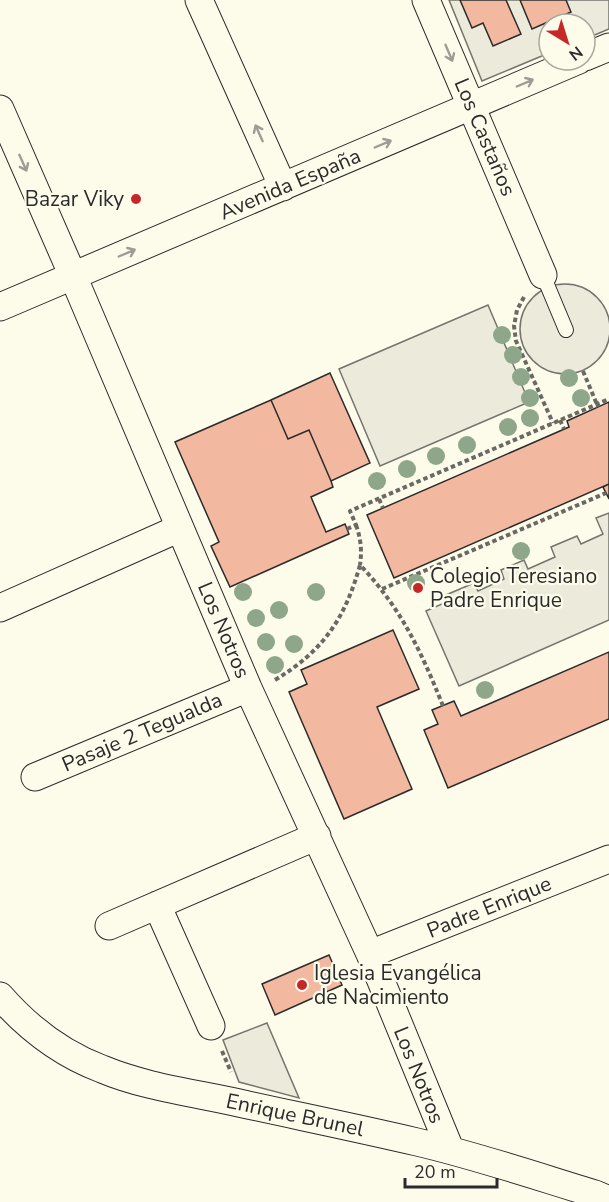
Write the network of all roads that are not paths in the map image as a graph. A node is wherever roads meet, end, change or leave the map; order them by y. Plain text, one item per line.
1 (199, 0) edge
2 (426, 0) edge
3 (551, 72) edge
4 (471, 106) junction
5 (0, 109) edge
6 (283, 187) junction
7 (543, 274) joint
8 (73, 276) junction
9 (0, 307) edge
10 (566, 330) dead end
11 (180, 528) junction
12 (0, 608) edge
13 (248, 688) junction
14 (35, 777) dead end
15 (317, 836) junction
16 (609, 859) edge
17 (157, 905) junction
18 (109, 926) dead end
19 (370, 954) junction
20 (0, 996) edge
21 (211, 1026) road end
22 (450, 1149) junction
23 (604, 1194) edge

6 -> 1 street
2 -> 4 street, Los Castaños
4 -> 3 street, Avenida España
6 -> 4 street, Avenida España
4 - 7 street, Los Castaños
5 -> 8 street, Los Notros
8 -> 6 street, Avenida España
7 - 10 lane
8 - 9 street, Avenida España
8 - 11 street, Los Notros
11 - 12 street
11 - 13 street, Los Notros
13 - 14 street, Pasaje 2 Tegualda
13 - 15 street, Los Notros
15 - 17 street
15 - 19 street, Los Notros
16 - 19 street, Padre Enrique
17 - 18 street
17 - 21 street
19 - 22 street, Los Notros
20 - 22 street, Enrique Brunel
22 - 23 street, Enrique Brunel

